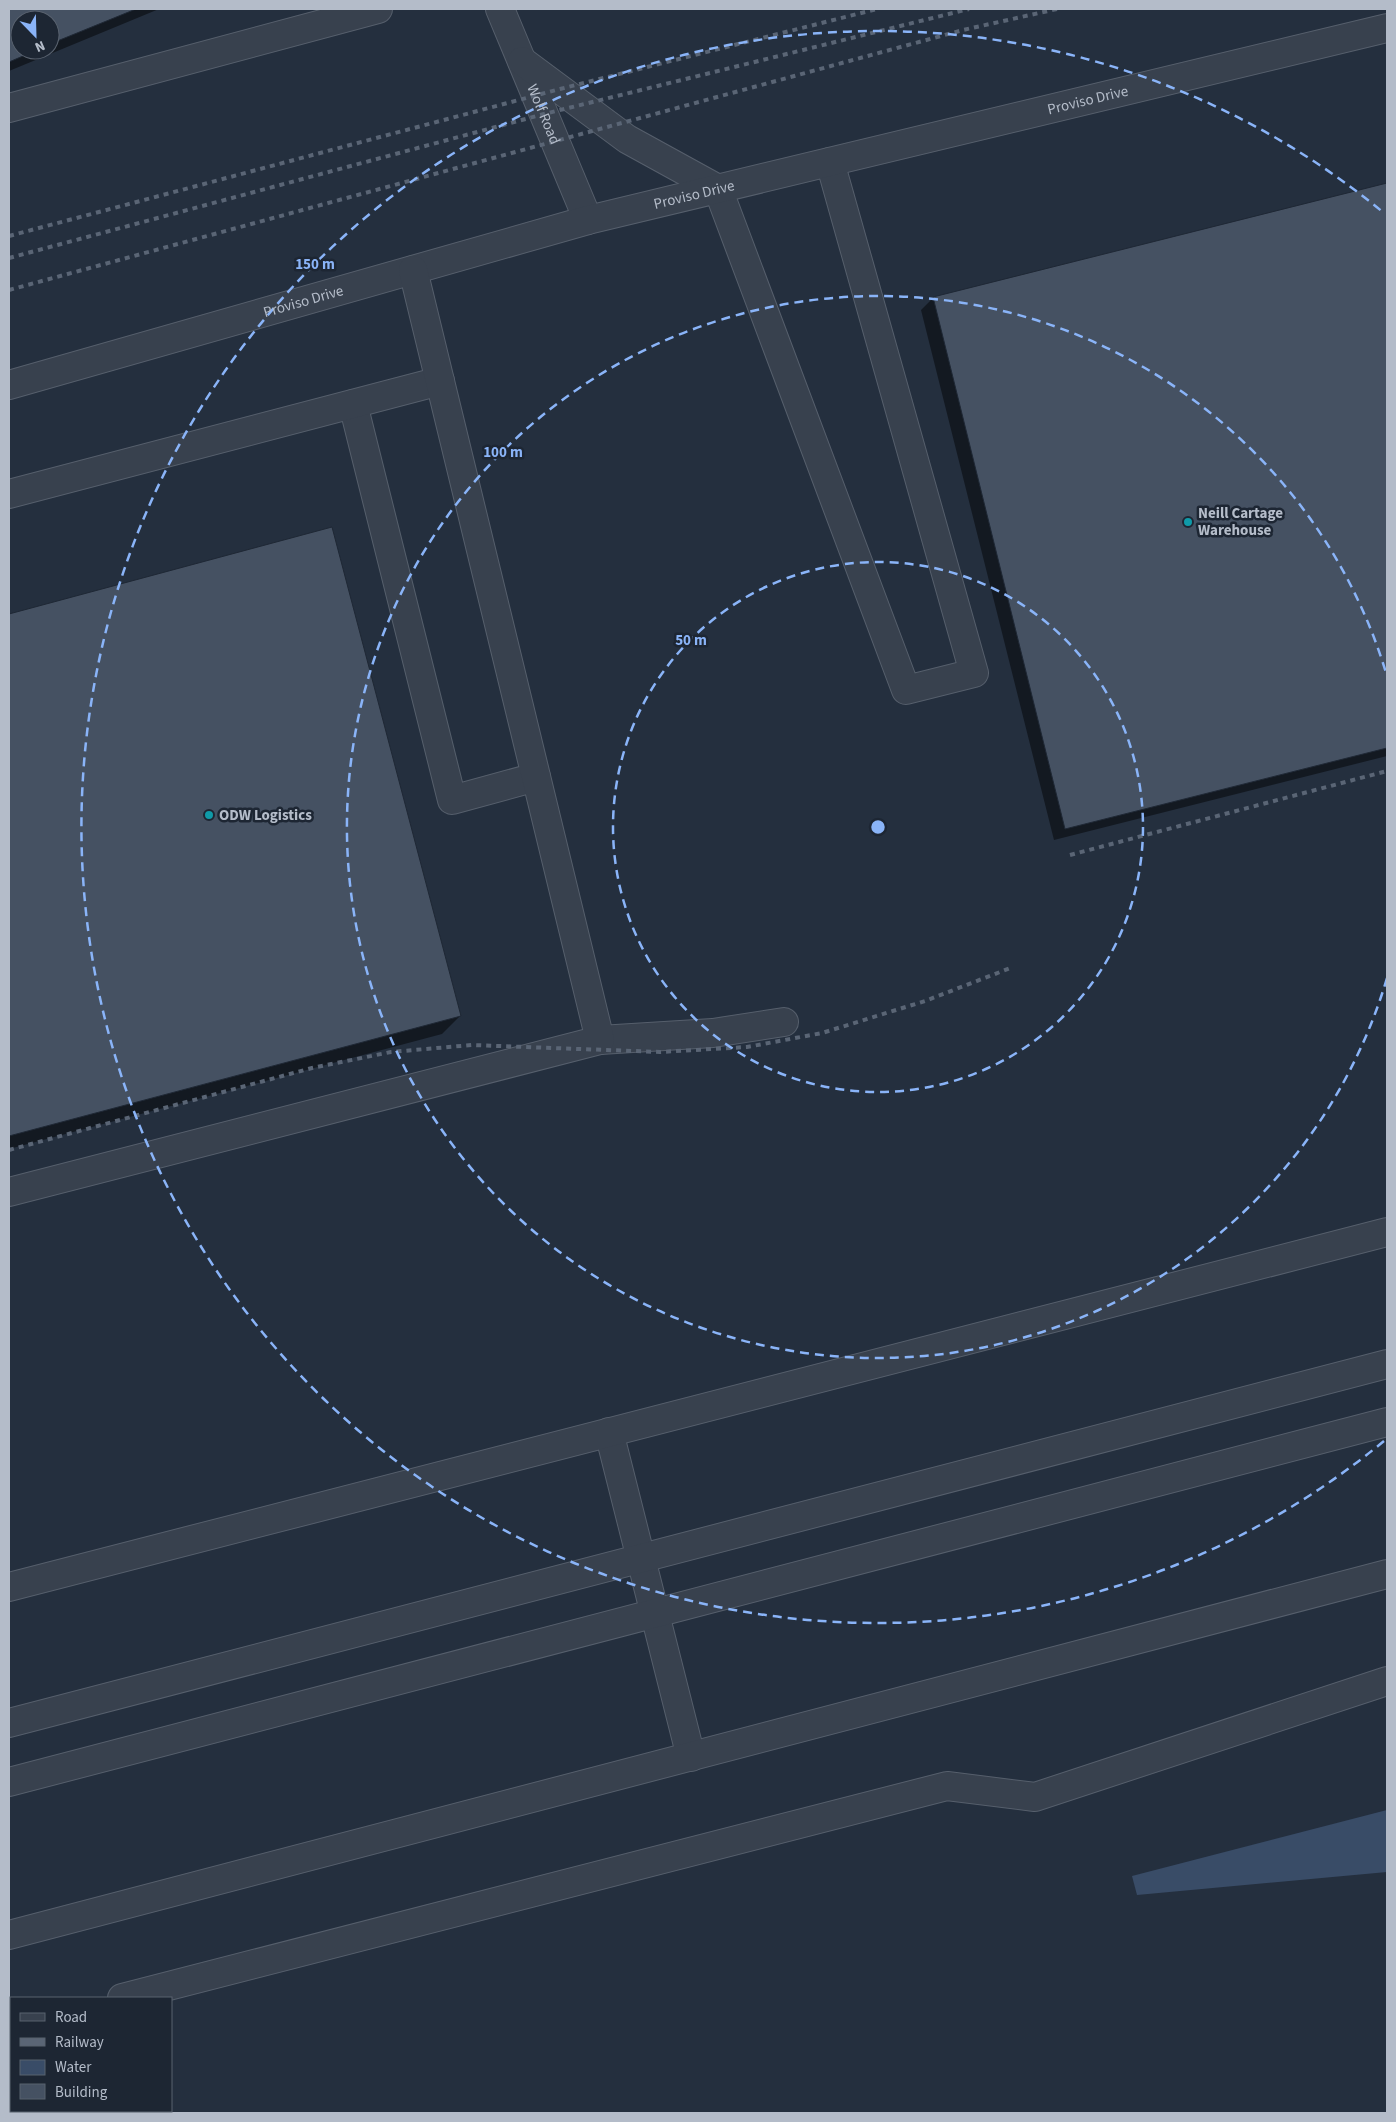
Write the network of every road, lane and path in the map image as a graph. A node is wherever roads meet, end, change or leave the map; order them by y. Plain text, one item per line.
1 (378, 9) edge
2 (500, 9) edge
3 (1387, 28) edge
4 (522, 61) junction
5 (9, 108) edge
6 (830, 162) junction
7 (718, 190) junction
8 (588, 220) junction
9 (413, 270) junction
10 (440, 381) junction
11 (9, 386) edge
12 (353, 404) junction
13 (9, 494) edge
14 (536, 777) junction
15 (784, 1022) dead end
16 (600, 1040) junction
17 (9, 1192) edge
18 (1387, 1232) edge
19 (1387, 1364) edge
20 (1387, 1422) edge
21 (610, 1432) junction
22 (641, 1558) junction
23 (1387, 1574) edge
24 (9, 1587) edge
25 (655, 1614) junction
26 (1387, 1681) edge
27 (9, 1723) edge
28 (691, 1757) junction
29 (9, 1782) edge
30 (9, 1935) edge
31 (126, 1997) edge

1 - 5 street
2 - 4 street, Wolf Road
3 - 6 street, Proviso Drive
4 - 7 street
4 - 8 street, Wolf Road
6 - 7 street, Proviso Drive
6 - 7 street
7 - 8 street, Proviso Drive
8 - 9 street, Proviso Drive
9 - 10 street
9 - 11 street, Proviso Drive
10 - 12 street
10 - 14 street
12 - 13 street
12 - 14 street
14 - 16 street
15 - 16 street
16 - 17 street
18 - 21 street
19 - 22 street
20 - 25 street
21 - 22 street
21 - 24 street
22 - 25 street
22 - 27 street
23 - 28 street
25 - 28 street
25 - 29 street
26 - 31 street
28 - 30 street

